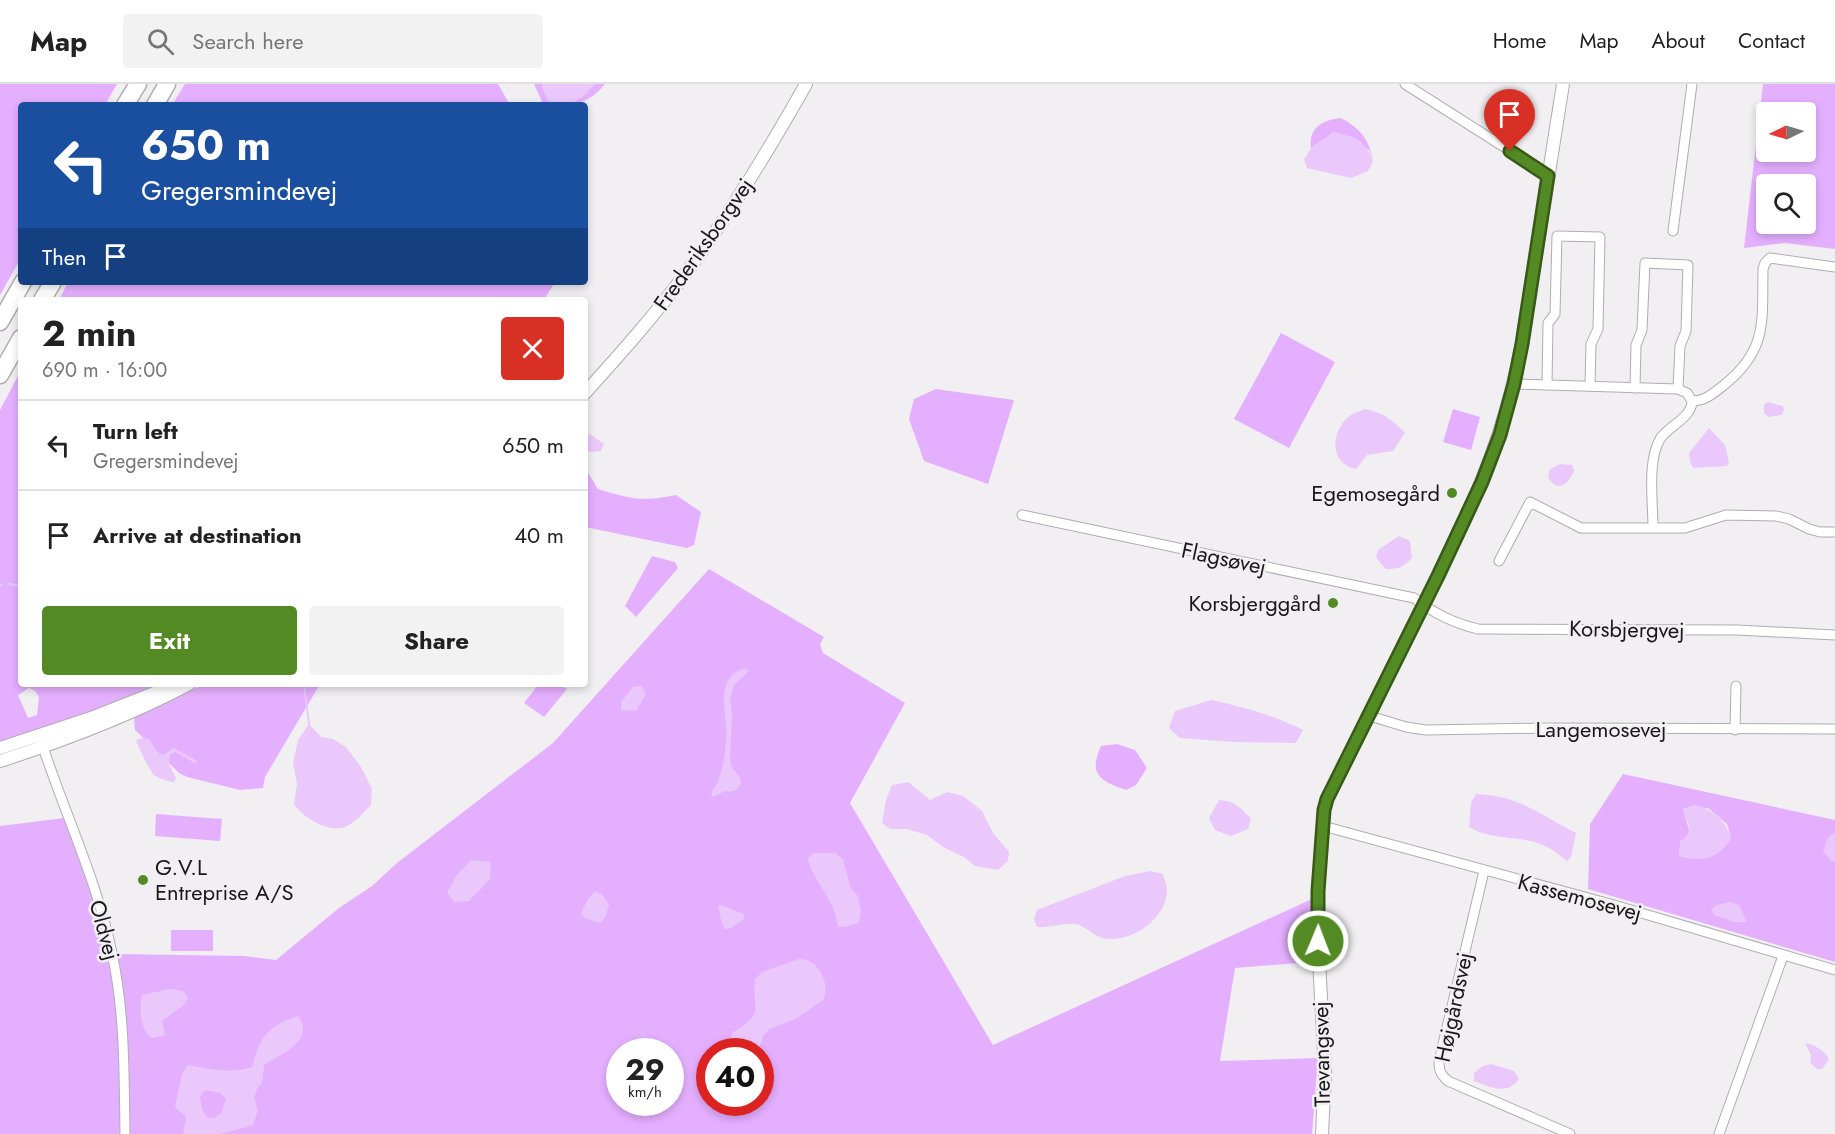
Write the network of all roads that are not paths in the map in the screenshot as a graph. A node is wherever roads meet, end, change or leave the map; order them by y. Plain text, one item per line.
1 (138, 84) edge
2 (167, 84) edge
3 (806, 84) edge
4 (1406, 84) edge
5 (1563, 84) edge
6 (1692, 84) edge
7 (127, 102) edge
8 (157, 102) edge
9 (1548, 176) junction
10 (1674, 231) dead end
11 (1835, 267) edge
12 (21, 285) edge
13 (0, 322) edge
14 (18, 343) edge
15 (0, 375) edge
16 (1514, 384) junction
17 (1547, 385) junction
18 (1590, 386) junction
19 (1635, 388) junction
20 (1678, 389) junction
21 (588, 390) edge
22 (1692, 401) junction
23 (1022, 515) dead end
24 (1653, 527) junction
25 (1835, 532) edge
26 (1499, 561) dead end
27 (1423, 606) junction
28 (1835, 635) edge
29 (1736, 686) dead end
30 (168, 687) edge
31 (183, 687) edge
32 (1370, 716) junction
33 (1835, 729) edge
34 (1735, 730) junction
35 (41, 741) junction
36 (0, 748) edge
37 (0, 761) edge
38 (1323, 826) junction
39 (1484, 871) junction
40 (1782, 956) junction
41 (1835, 970) edge
42 (125, 1134) edge
43 (1322, 1134) edge
44 (1570, 1134) edge
45 (1719, 1134) edge

1 - 7 highway
2 - 8 highway
3 - 21 street, Frederiksborgvej
4 - 9 street
5 - 9 street, Trevangsvej
6 - 10 street
9 - 16 street, Trevangsvej
11 - 22 street
12 - 13 highway
14 - 15 highway
16 - 17 street
16 - 27 street, Trevangsvej
17 - 18 street
17 - 18 street
18 - 19 street
19 - 20 street
19 - 20 street
20 - 22 street
22 - 24 street
23 - 27 street, Flagsøvej
24 - 25 street
24 - 26 street
27 - 28 street, Korsbjergvej
27 - 32 street, Trevangsvej
29 - 34 street
30 - 35 street
31 - 35 street
32 - 34 street, Langemosevej
32 - 38 street, Trevangsvej
33 - 34 street, Langemosevej
35 - 36 street
35 - 37 street
35 - 42 street, Oldvej
38 - 39 street, Kassemosevej
38 - 43 street, Trevangsvej
39 - 40 street, Kassemosevej
39 - 44 street, Højgårdsvej
40 - 41 street, Kassemosevej
40 - 45 street

